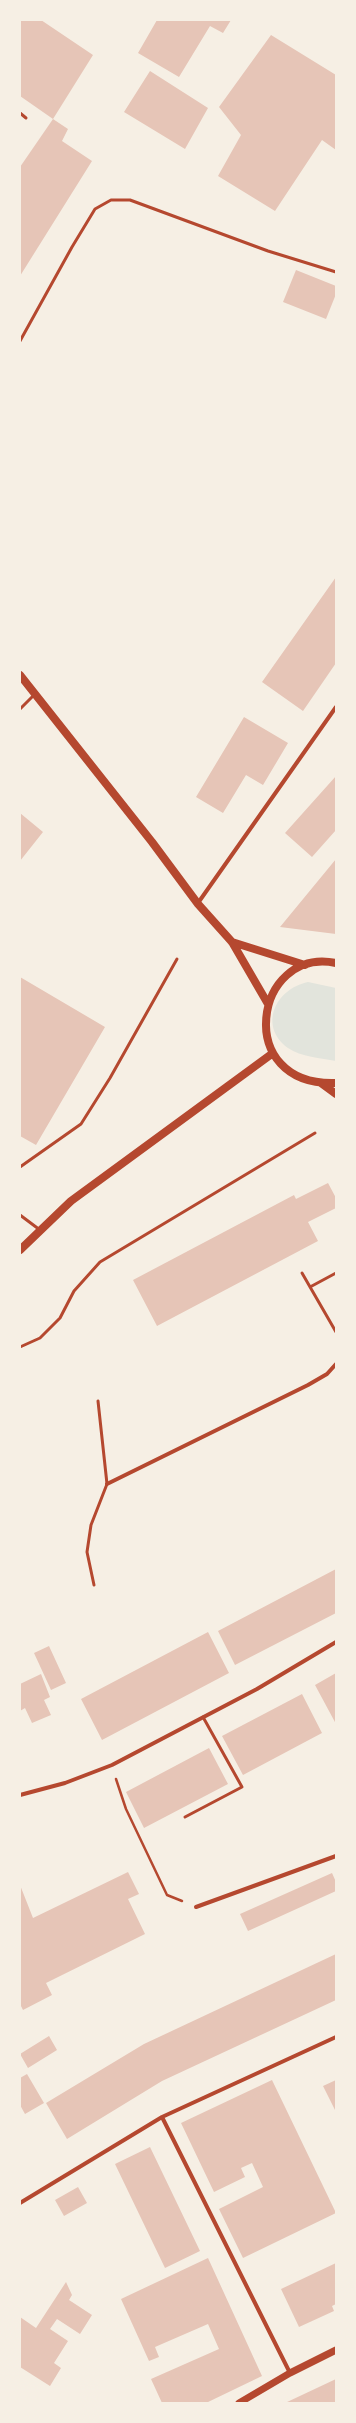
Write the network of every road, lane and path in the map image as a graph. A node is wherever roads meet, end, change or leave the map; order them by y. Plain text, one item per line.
1 (20, 113) edge
2 (26, 118) dead end
3 (336, 272) edge
4 (20, 341) edge
5 (20, 675) edge
6 (35, 694) junction
7 (336, 707) edge
8 (20, 709) edge
9 (198, 904) junction
10 (232, 942) junction
11 (177, 959) dead end
12 (336, 963) edge
13 (305, 966) junction
14 (268, 1004) junction
15 (273, 1053) junction
16 (321, 1083) junction
17 (336, 1083) edge
18 (336, 1094) edge
19 (315, 1133) dead end
20 (20, 1167) edge
21 (20, 1215) edge
22 (40, 1230) junction
23 (20, 1250) edge
24 (302, 1272) dead end
25 (336, 1273) edge
26 (310, 1287) junction
27 (336, 1332) edge
28 (20, 1347) edge
29 (336, 1364) edge
30 (98, 1401) dead end
31 (107, 1484) junction
32 (94, 1585) dead end
33 (336, 1642) edge
34 (203, 1717) junction
35 (112, 1765) junction
36 (20, 1795) edge
37 (184, 1817) dead end
38 (336, 1856) edge
39 (196, 1907) joint
40 (336, 2037) edge
41 (162, 2117) junction
42 (20, 2203) edge
43 (336, 2350) edge
44 (290, 2373) junction
45 (239, 2403) edge

1 - 2 lane
3 - 4 lane
5 - 6 main road
6 - 8 lane
6 - 9 main road
7 - 9 street
9 - 10 main road
10 - 13 main road
10 - 14 main road
11 - 20 lane
12 - 13 main road
13 - 14 main road
14 - 15 main road
15 - 16 main road
15 - 22 main road
16 - 17 main road
16 - 18 main road
19 - 28 lane
21 - 22 lane
22 - 23 main road
24 - 26 lane
25 - 26 lane
26 - 27 lane
29 - 31 street
30 - 31 lane
31 - 32 lane
33 - 34 street
34 - 35 street
34 - 37 lane
35 - 36 street
35 - 39 path
38 - 39 street
40 - 41 street
41 - 42 street
41 - 44 street
43 - 44 street
44 - 45 street

